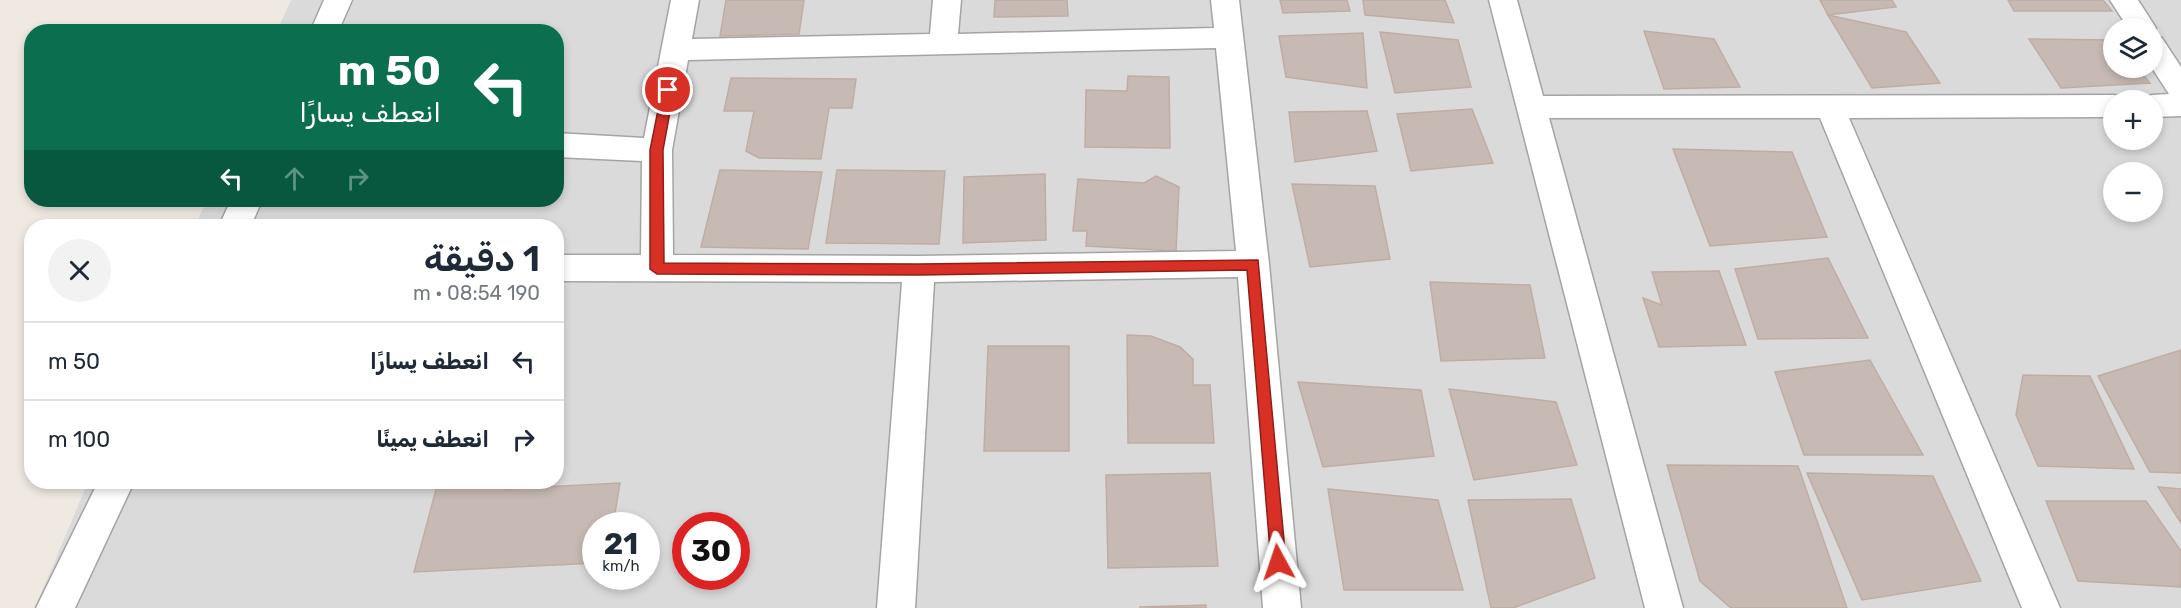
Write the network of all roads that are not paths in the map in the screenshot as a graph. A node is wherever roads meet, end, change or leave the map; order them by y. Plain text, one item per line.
1 (338, 0) edge
2 (685, 0) edge
3 (947, 0) edge
4 (1225, 0) edge
5 (1503, 0) edge
6 (2124, 0) edge
7 (2136, 18) edge
8 (328, 24) edge
9 (1229, 38) junction
10 (943, 45) junction
11 (675, 50) junction
12 (2163, 62) edge
13 (2181, 90) edge
14 (2181, 105) edge
15 (2103, 106) edge
16 (2163, 106) edge
17 (1530, 107) junction
18 (1830, 107) junction
19 (564, 146) edge
20 (657, 150) junction
21 (1253, 264) junction
22 (564, 268) edge
23 (657, 269) junction
24 (919, 269) junction
25 (113, 489) edge
26 (55, 608) edge
27 (896, 608) edge
28 (1282, 608) edge
29 (1664, 608) edge
30 (2041, 608) edge

1 - 8 street
2 - 11 street
3 - 10 street
4 - 9 street
5 - 17 street
6 - 7 street
9 - 10 street
9 - 21 street
10 - 11 street
11 - 20 street
12 - 13 street
14 - 16 street
15 - 18 street
17 - 18 street
17 - 29 street
18 - 30 street
19 - 20 street
20 - 23 street
21 - 24 street
21 - 28 street
22 - 23 street
23 - 24 street
24 - 27 street
25 - 26 street

